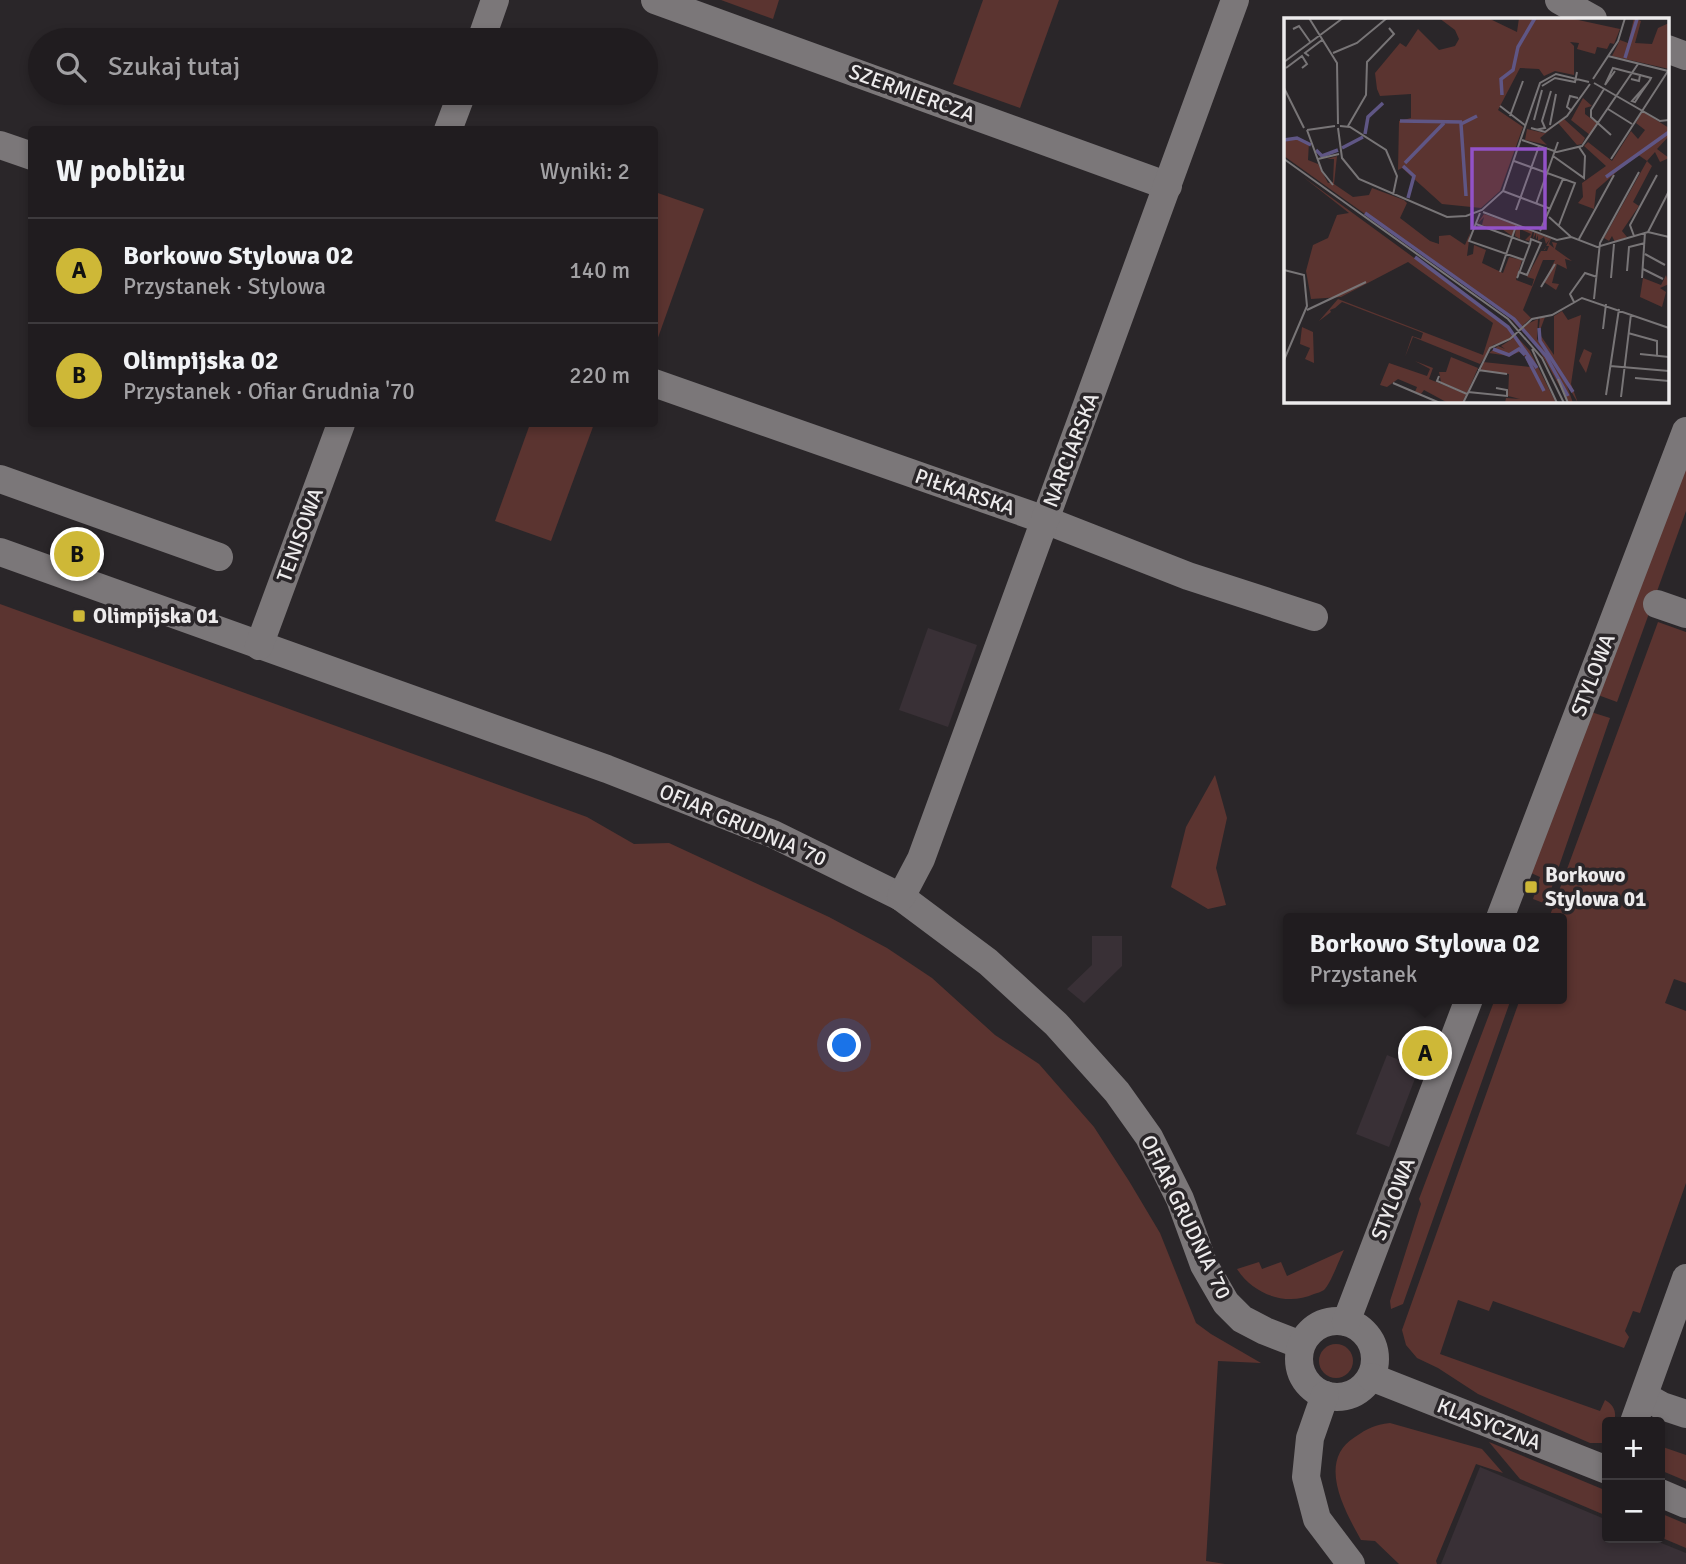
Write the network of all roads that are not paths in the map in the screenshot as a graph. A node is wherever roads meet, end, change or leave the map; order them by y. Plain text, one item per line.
1 (495, 0) edge
2 (656, 0) edge
3 (1235, 0) edge
4 (1559, 0) edge
5 (1591, 18) edge
6 (485, 28) edge
7 (1668, 49) edge
8 (1686, 56) edge
9 (457, 105) edge
10 (449, 126) edge
11 (0, 145) edge
12 (28, 155) edge
13 (1168, 186) junction
14 (658, 384) edge
15 (340, 427) edge
16 (1686, 431) edge
17 (0, 479) edge
18 (1045, 520) junction
19 (0, 552) edge
20 (219, 557) dead end
21 (1657, 604) dead end
22 (1686, 614) edge
23 (1314, 617) dead end
24 (259, 646) junction
25 (901, 897) junction
26 (1502, 913) edge
27 (1467, 1004) edge
28 (1686, 1278) edge
29 (1346, 1321) junction
30 (1301, 1345) junction
31 (1371, 1377) junction
32 (1325, 1395) junction
33 (1644, 1396) junction
34 (1686, 1414) edge
35 (1636, 1417) edge
36 (1602, 1468) edge
37 (1665, 1495) edge
38 (1686, 1504) edge
39 (1352, 1564) edge

1 - 6 street
2 - 13 street, SZERMIERCZA
3 - 13 street, NARCIARSKA
4 - 5 street
7 - 8 street
9 - 10 street
11 - 12 street
13 - 18 street, NARCIARSKA
14 - 18 street, PIŁKARSKA
15 - 24 street, TENISOWA
16 - 26 street, STYLOWA
17 - 20 street
18 - 23 street, PIŁKARSKA
18 - 25 street, NARCIARSKA
19 - 24 street, OFIAR GRUDNIA '70
21 - 22 street
24 - 25 street, OFIAR GRUDNIA '70
25 - 30 street, OFIAR GRUDNIA '70
27 - 29 street, STYLOWA
28 - 33 street
29 - 30 street
29 - 31 street
30 - 32 street
31 - 32 street
31 - 36 street, KLASYCZNA
32 - 39 street
33 - 34 street
33 - 35 street
37 - 38 street

